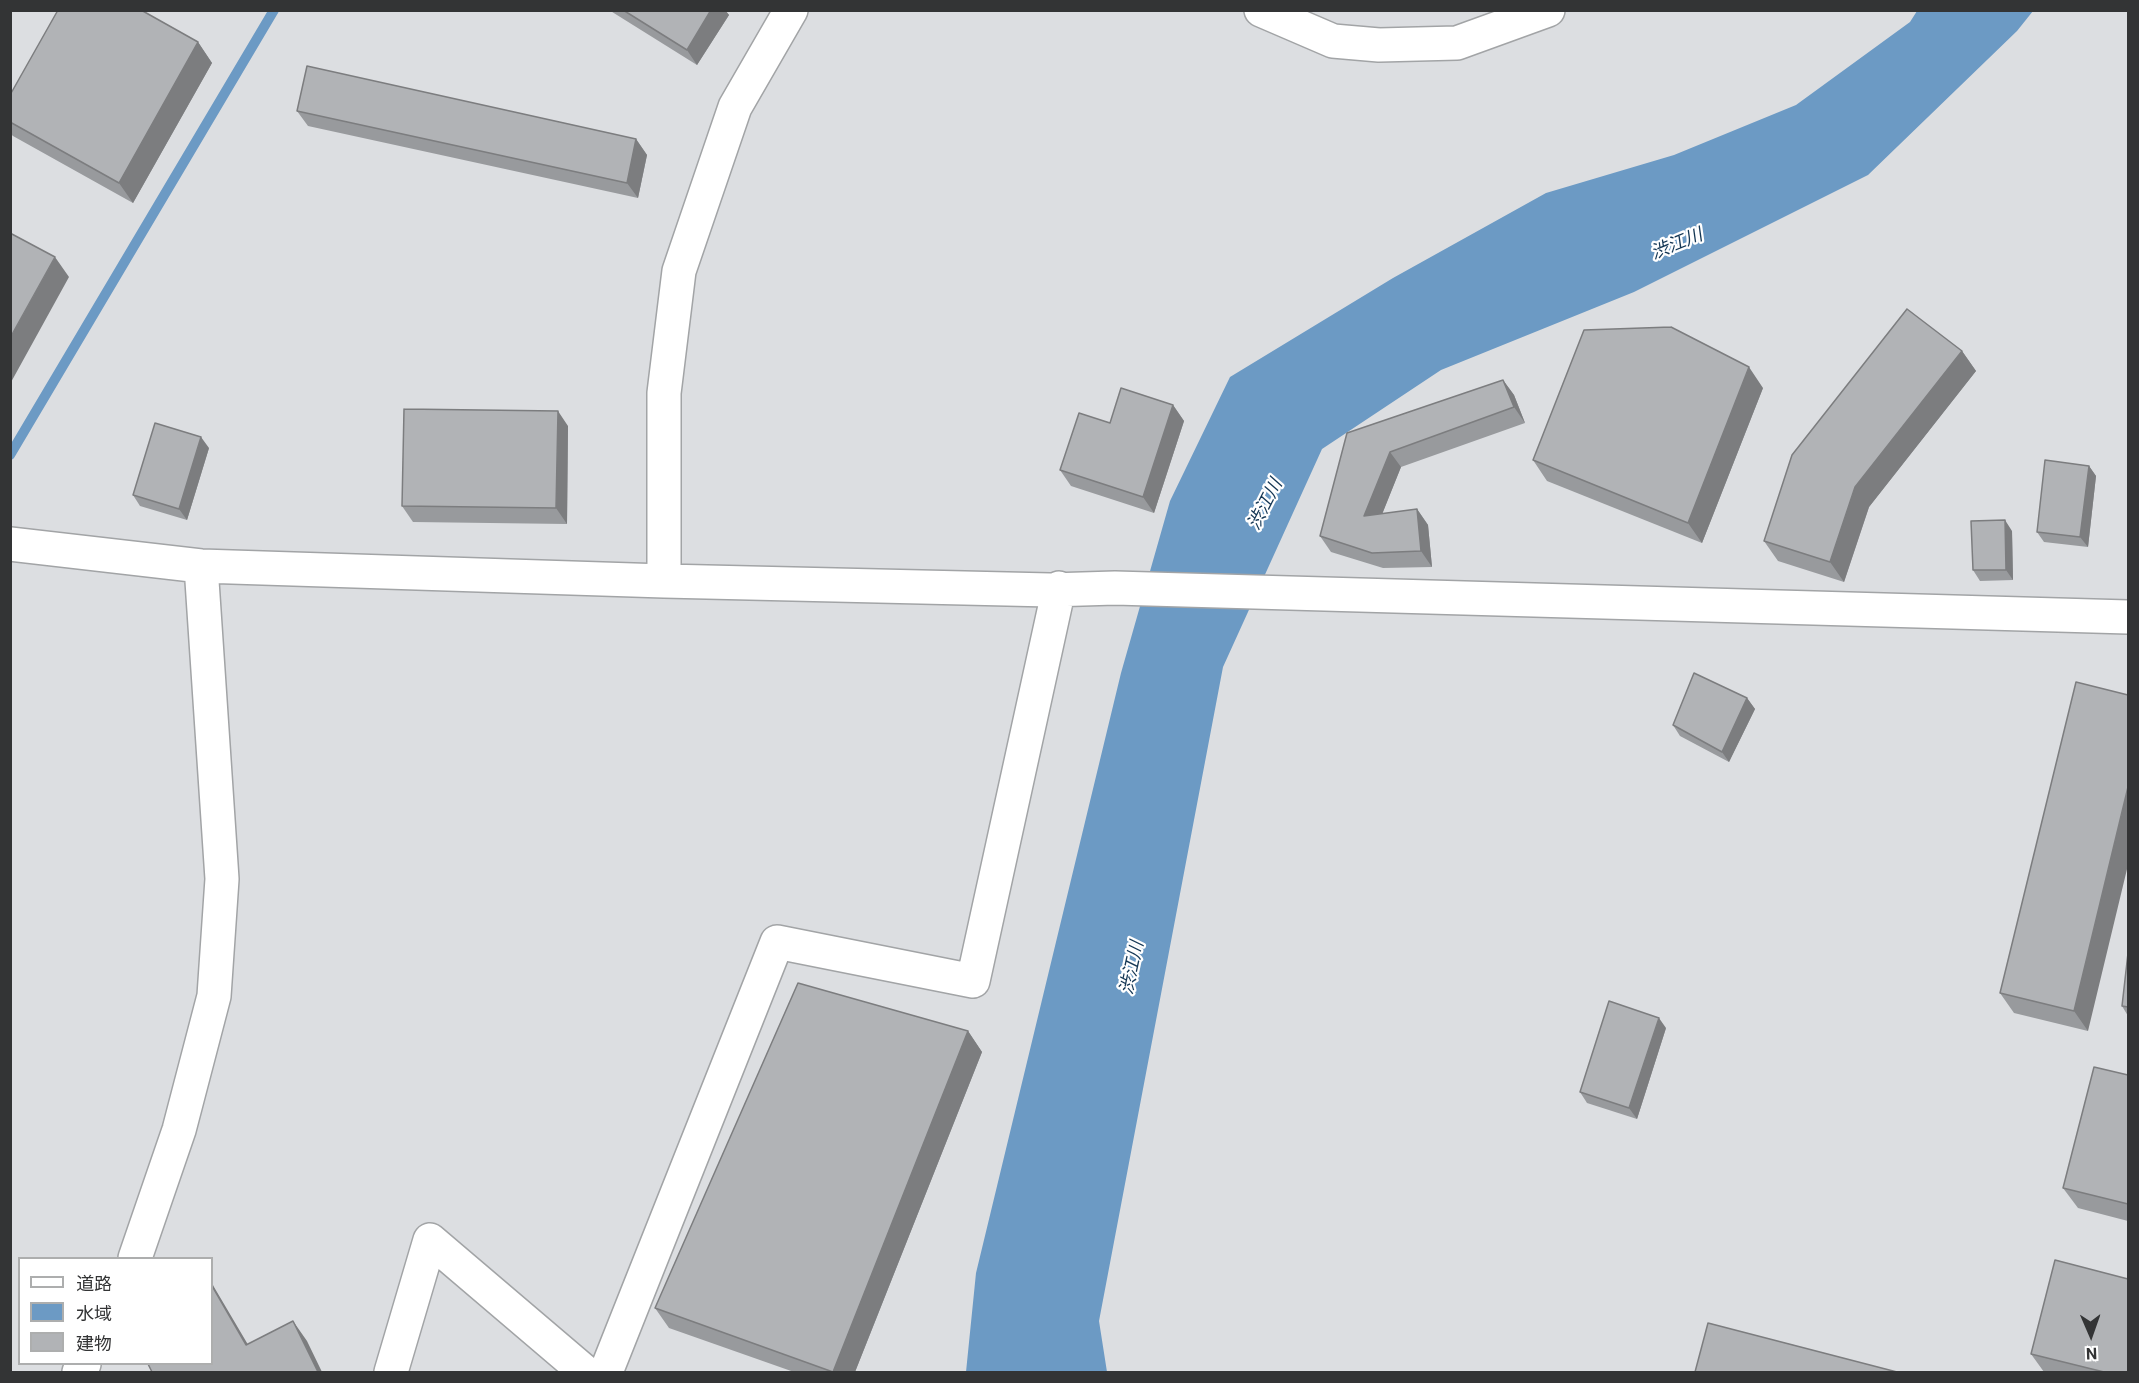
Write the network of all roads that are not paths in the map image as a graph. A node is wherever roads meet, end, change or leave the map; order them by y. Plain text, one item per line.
1 (791, 10) edge
2 (1261, 10) edge
3 (1548, 10) edge
4 (10, 544) edge
5 (201, 566) junction
6 (664, 581) junction
7 (1059, 588) junction
8 (2128, 618) edge
9 (135, 1257) edge
10 (391, 1372) edge
11 (585, 1372) edge
12 (606, 1372) edge

1 - 6 street
2 - 3 street
4 - 5 street
5 - 6 street
5 - 9 street
6 - 7 street
7 - 8 street
7 - 12 street
10 - 11 street

